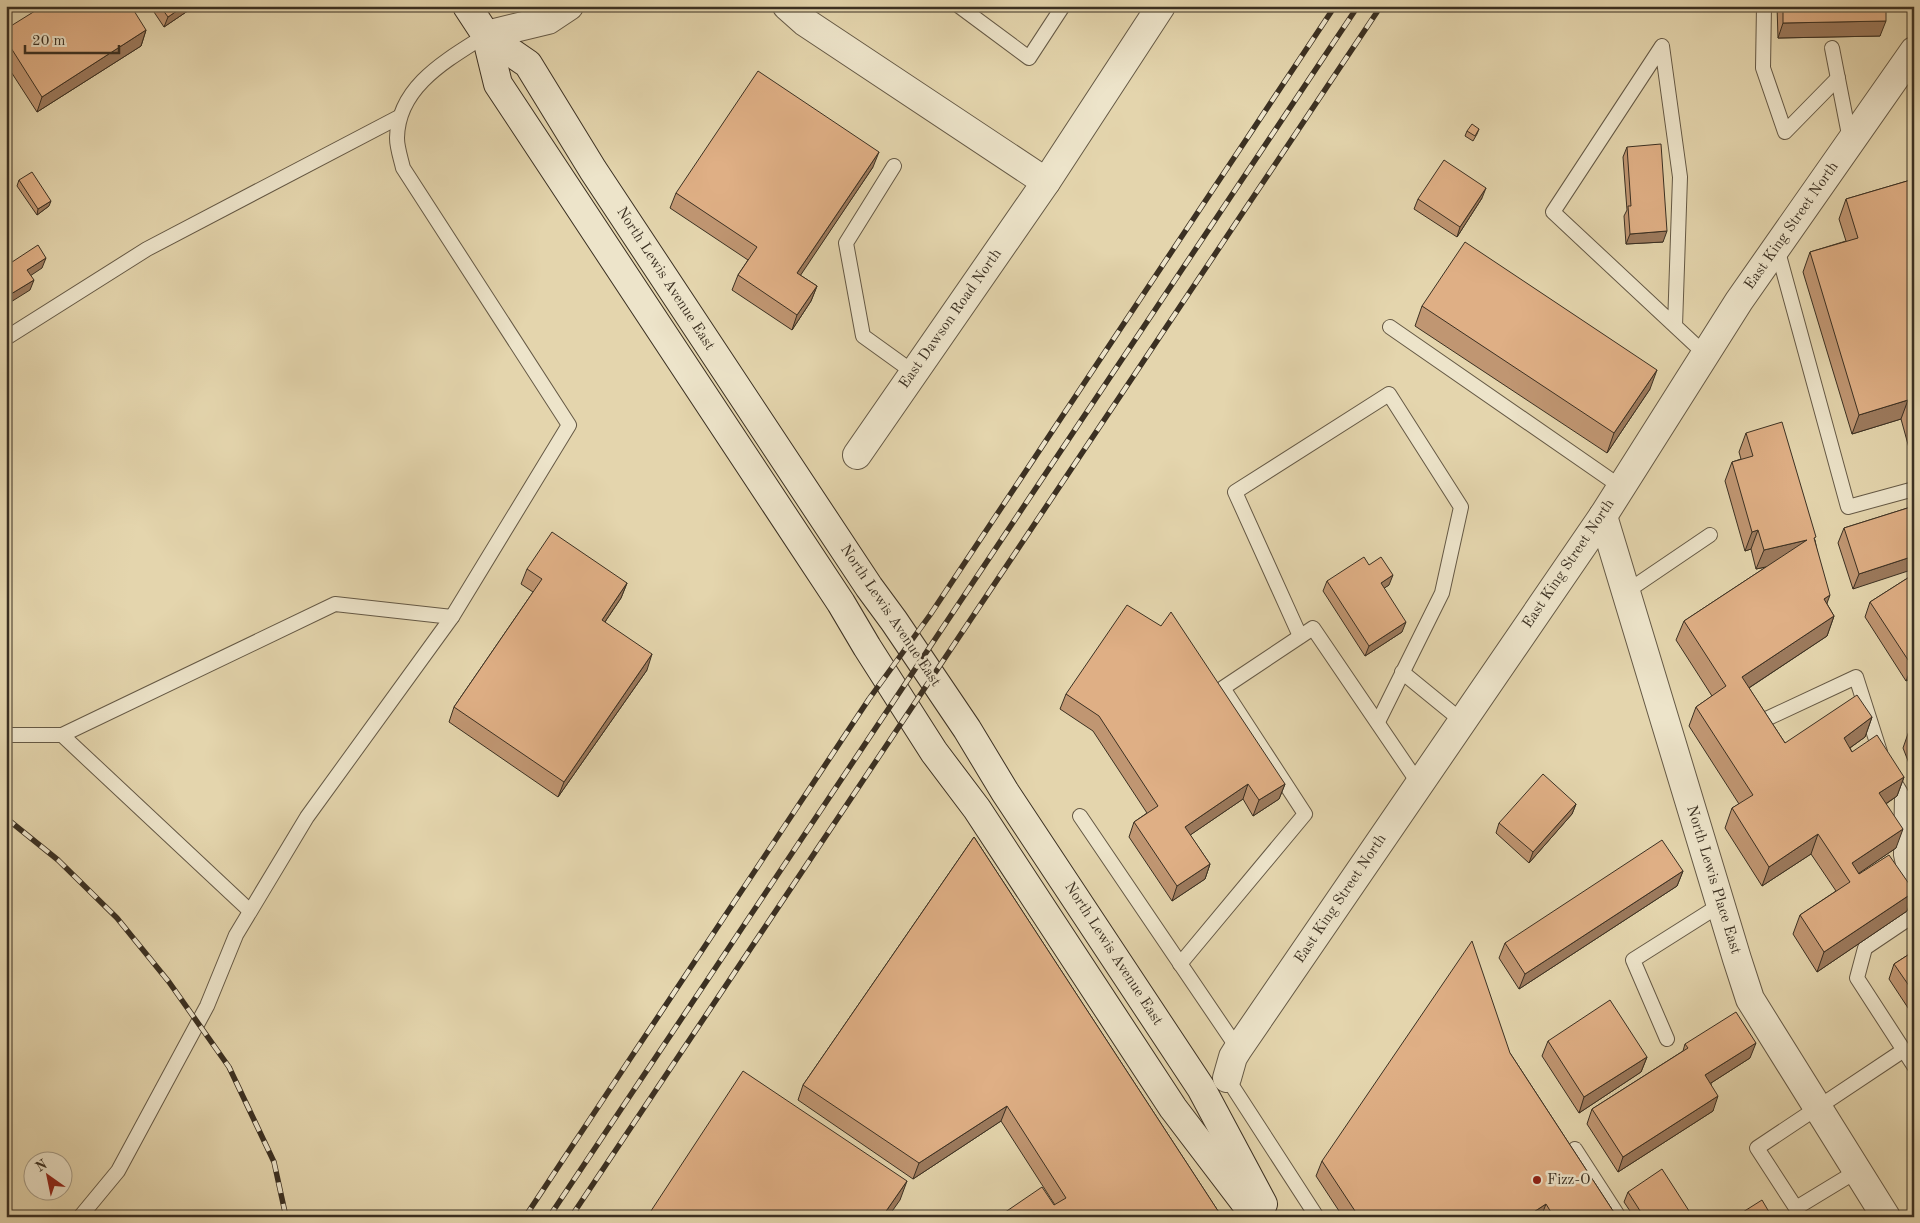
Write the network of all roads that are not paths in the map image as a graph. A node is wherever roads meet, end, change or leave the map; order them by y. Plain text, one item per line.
1 (467, 6) edge
2 (513, 6) edge
3 (568, 6) edge
4 (767, 6) edge
5 (960, 6) edge
6 (1063, 6) edge
7 (1161, 6) edge
8 (1764, 6) edge
9 (796, 14) edge
10 (486, 35) junction
11 (1832, 48) dead end
12 (1914, 51) edge
13 (1838, 78) junction
14 (399, 117) junction
15 (1851, 141) junction
16 (894, 166) dead end
17 (1046, 182) junction
18 (1777, 247) junction
19 (1675, 326) junction
20 (1390, 327) dead end
21 (6, 338) edge
22 (1705, 354) junction
23 (913, 372) junction
24 (857, 455) dead end
25 (1621, 487) junction
26 (1914, 488) edge
27 (1603, 516) junction
28 (1710, 535) dead end
29 (1626, 592) junction
30 (452, 618) junction
31 (1300, 636) junction
32 (1402, 672) junction
33 (1764, 720) edge
34 (1462, 721) junction
35 (1378, 722) junction
36 (62, 735) junction
37 (6, 736) edge
38 (1419, 784) junction
39 (1080, 816) dead end
40 (1720, 904) junction
41 (250, 911) junction
42 (1914, 915) edge
43 (1180, 964) junction
44 (1667, 1039) dead end
45 (1238, 1049) junction
46 (1904, 1050) junction
47 (1914, 1066) edge
48 (1227, 1078) joint
49 (1818, 1108) junction
50 (1575, 1149) edge
51 (1857, 1171) junction
52 (80, 1217) edge
53 (1256, 1217) edge
54 (1270, 1217) edge
55 (1317, 1217) edge
56 (1619, 1217) edge
57 (1886, 1217) edge

1 - 10 street, North Lewis Avenue East
2 - 10 street
3 - 10 street
4 - 9 street
5 - 6 lane
7 - 17 street, East Dawson Road North
8 - 13 lane
9 - 17 street
10 - 14 lane
10 - 53 street, North Lewis Avenue East
10 - 54 street, North Lewis Avenue East
11 - 13 lane
12 - 15 street, East King Street North
13 - 15 lane
14 - 21 lane
14 - 30 lane
15 - 18 street, East King Street North
16 - 23 lane
17 - 23 street, East Dawson Road North
18 - 22 street, East King Street North
18 - 26 lane
19 - 19 lane
19 - 22 lane
20 - 25 lane
22 - 25 street, East King Street North
23 - 24 street, East Dawson Road North
25 - 27 street, East King Street North
27 - 29 street, North Lewis Place East
27 - 34 street, East King Street North
28 - 29 lane
29 - 40 street, North Lewis Place East
30 - 36 lane
30 - 41 lane
31 - 32 lane
31 - 35 lane
31 - 43 lane
32 - 34 lane
32 - 35 lane
33 - 42 lane
34 - 38 street, East King Street North
35 - 38 lane
36 - 37 lane
36 - 41 lane
38 - 45 street, East King Street North
39 - 43 lane
40 - 44 lane
40 - 49 street, North Lewis Place East
41 - 52 lane
42 - 46 lane
43 - 45 lane
45 - 48 street, East King Street North
46 - 47 lane
46 - 49 lane
48 - 55 lane
49 - 51 street, North Lewis Place East
49 - 51 lane
50 - 56 lane
51 - 57 street, North Lewis Place East

